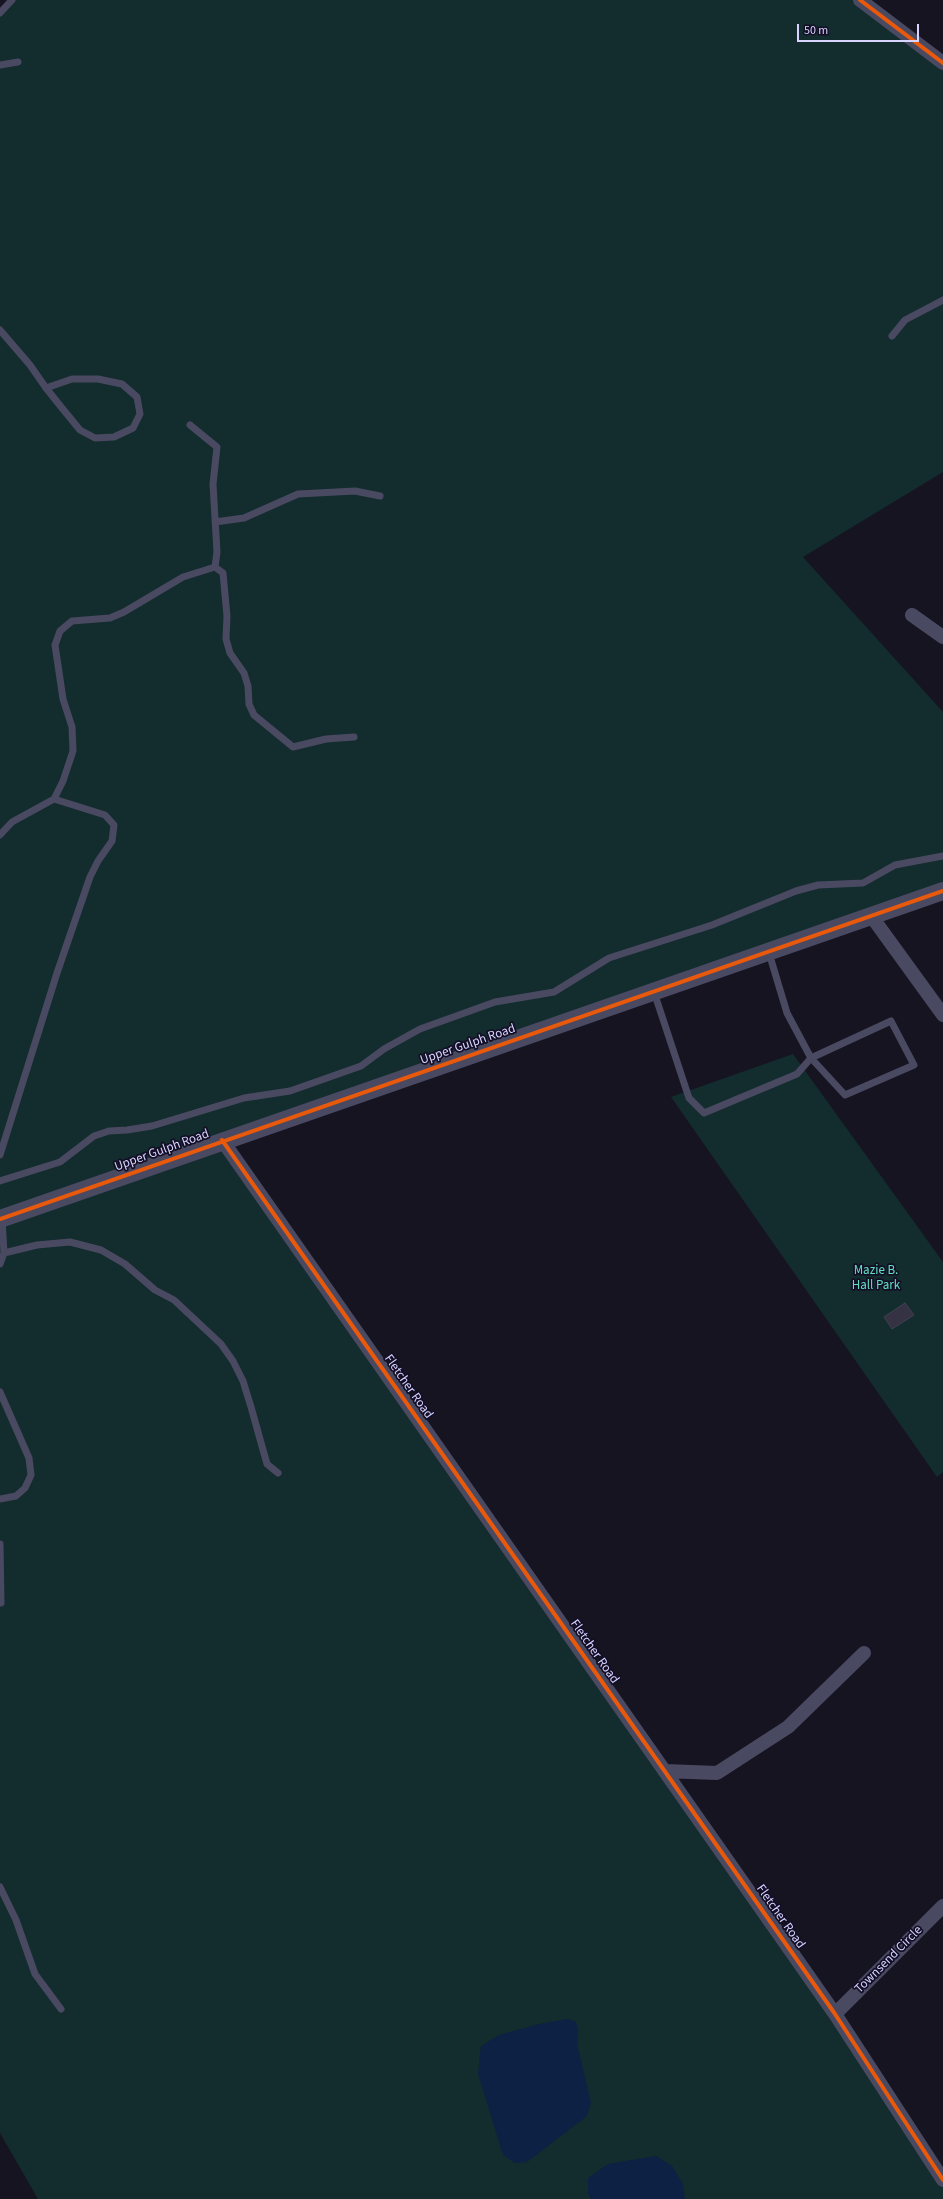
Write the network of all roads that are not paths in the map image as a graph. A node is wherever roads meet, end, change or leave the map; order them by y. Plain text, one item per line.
1 (12, 0) edge
2 (860, 0) edge
3 (0, 13) edge
4 (18, 62) dead end
5 (943, 63) edge
6 (0, 65) edge
7 (943, 300) edge
8 (0, 330) edge
9 (892, 336) dead end
10 (46, 388) junction
11 (190, 425) dead end
12 (380, 496) dead end
13 (215, 522) junction
14 (215, 567) junction
15 (912, 615) dead end
16 (943, 636) edge
17 (354, 737) dead end
18 (54, 799) junction
19 (0, 835) edge
20 (943, 856) edge
21 (943, 891) edge
22 (872, 917) junction
23 (769, 953) junction
24 (654, 992) junction
25 (943, 1015) edge
26 (811, 1058) junction
27 (222, 1140) junction
28 (0, 1155) edge
29 (0, 1182) edge
30 (1, 1219) edge
31 (4, 1253) junction
32 (0, 1264) edge
33 (0, 1392) edge
34 (278, 1473) dead end
35 (0, 1499) edge
36 (0, 1544) edge
37 (1, 1602) dead end
38 (864, 1653) dead end
39 (665, 1771) junction
40 (0, 1887) edge
41 (943, 1906) edge
42 (61, 2009) dead end
43 (836, 2014) junction
44 (943, 2180) edge

1 - 3 lane
2 - 5 street
4 - 6 lane
7 - 9 lane
8 - 10 lane
10 - 10 lane
11 - 13 lane
12 - 13 lane
13 - 14 lane
14 - 17 lane
14 - 18 lane
15 - 16 street
18 - 19 lane
18 - 28 lane
20 - 29 lane
21 - 22 street, Upper Gulph Road
22 - 23 street, Upper Gulph Road
22 - 25 street
23 - 24 street, Upper Gulph Road
23 - 26 lane
24 - 26 lane
24 - 27 street, Upper Gulph Road
26 - 26 lane
27 - 30 street, Upper Gulph Road
27 - 39 street, Fletcher Road
30 - 31 lane
31 - 32 lane
31 - 34 lane
33 - 35 lane
36 - 37 lane
38 - 39 street
39 - 43 street, Fletcher Road
40 - 42 lane
41 - 43 street, Townsend Circle
43 - 44 street, Fletcher Road

